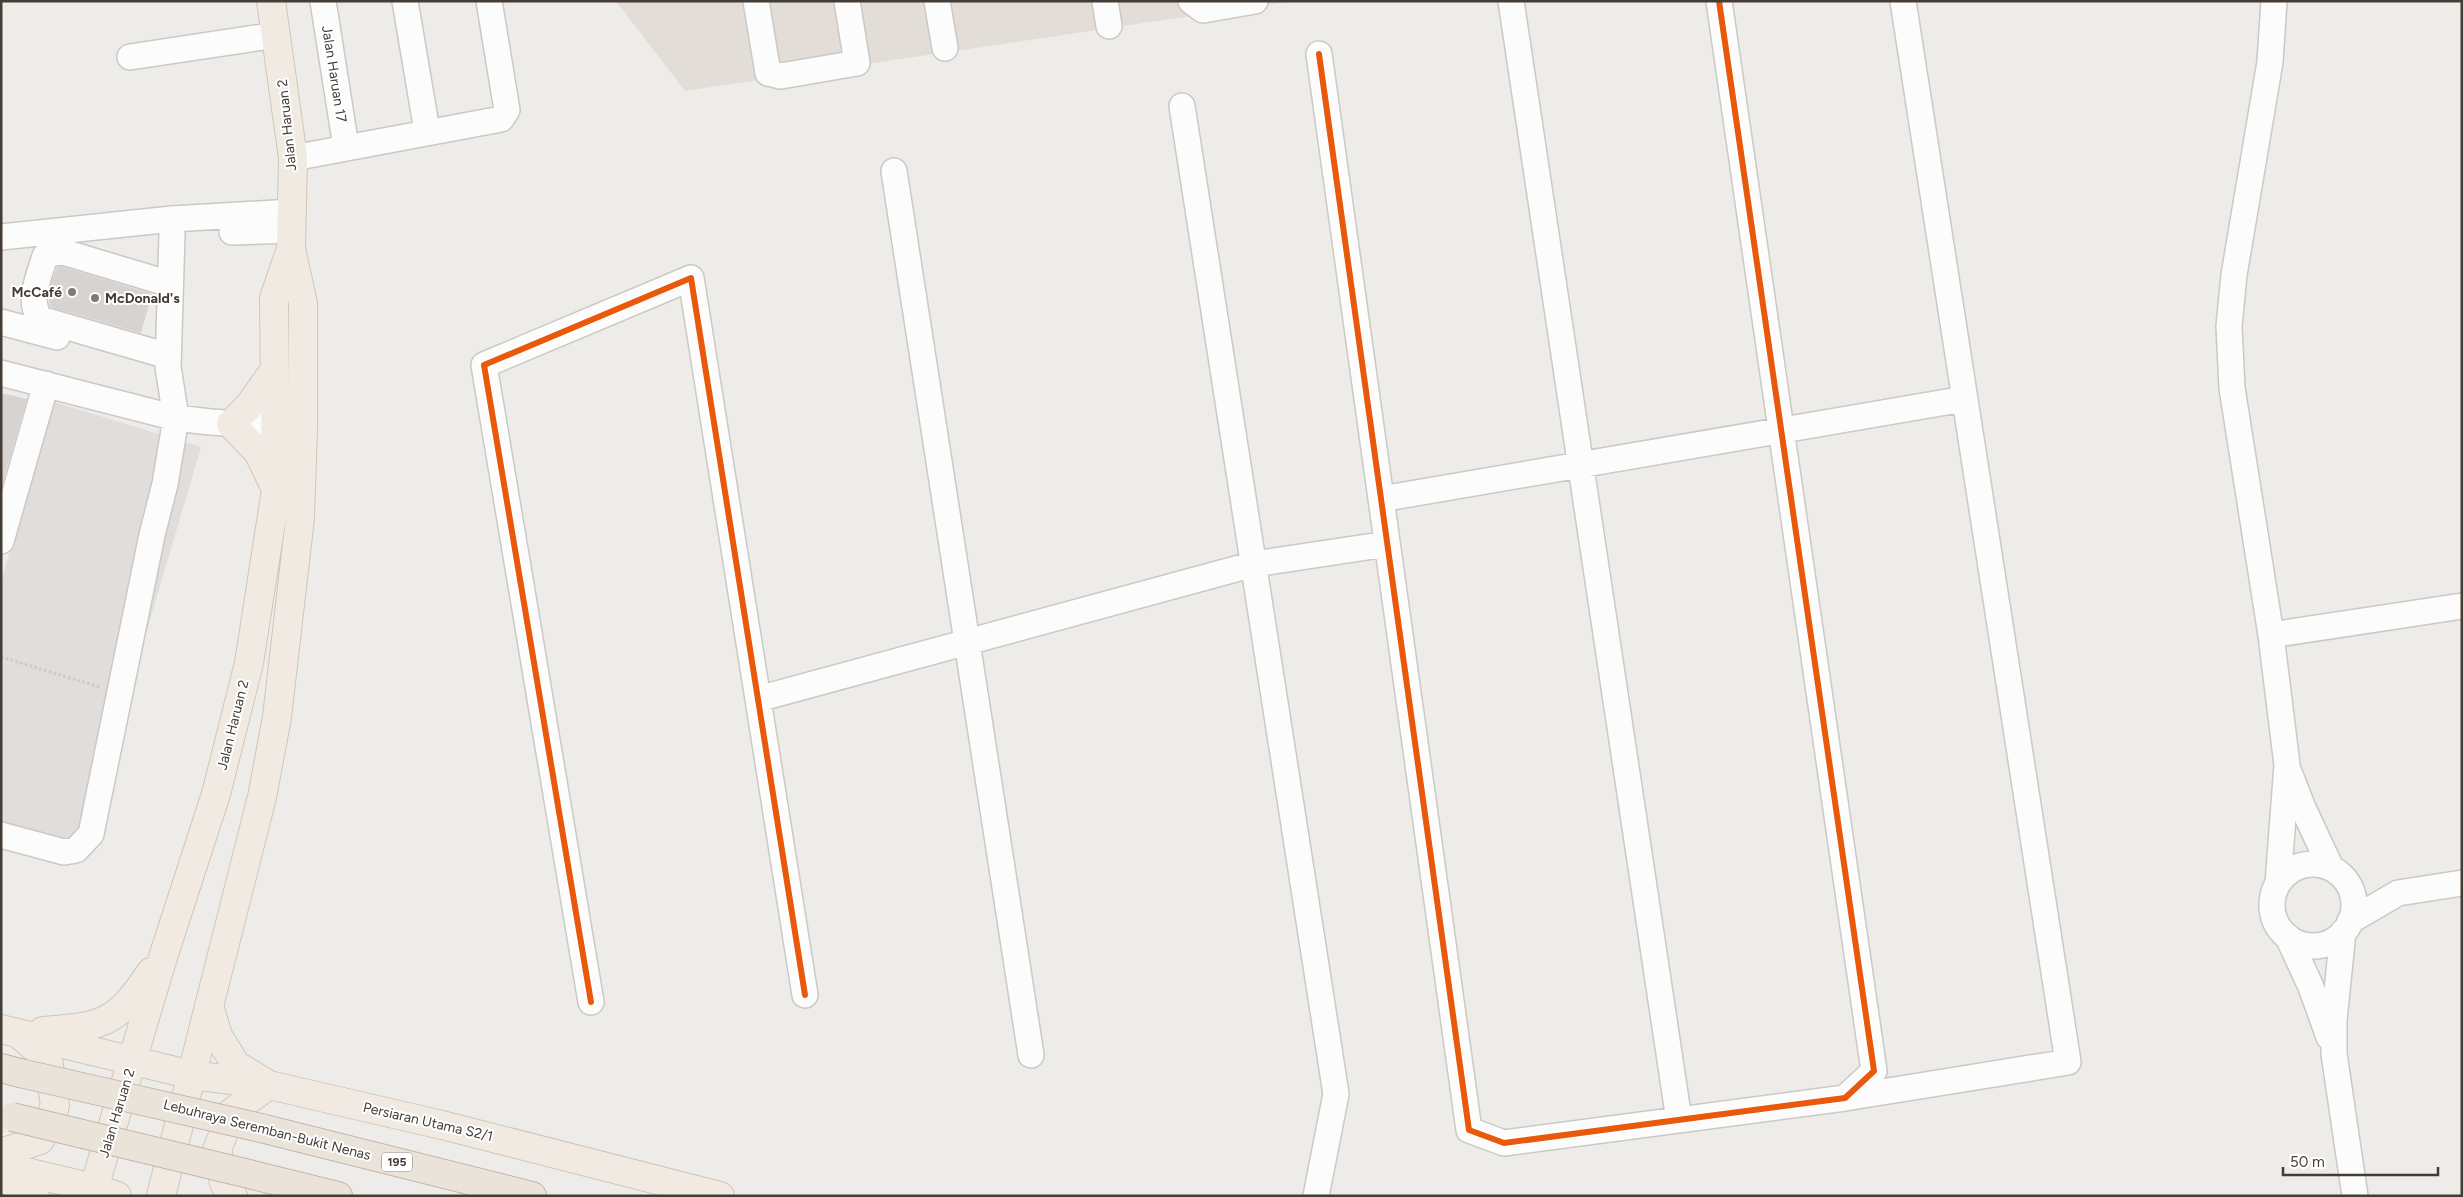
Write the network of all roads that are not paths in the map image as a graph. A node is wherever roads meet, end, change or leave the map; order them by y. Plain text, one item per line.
1 (270, 1) edge
2 (323, 1) edge
3 (405, 1) edge
4 (489, 1) edge
5 (756, 1) edge
6 (847, 1) edge
7 (937, 1) edge
8 (1105, 1) edge
9 (1191, 1) edge
10 (1254, 1) edge
11 (1511, 1) edge
12 (1719, 1) edge
13 (1903, 1) edge
14 (2274, 1) edge
15 (1109, 26) dead end
16 (276, 35) junction
17 (945, 48) dead end
18 (1319, 54) dead end
19 (130, 58) dead end
20 (1182, 106) dead end
21 (427, 132) junction
22 (346, 147) junction
23 (293, 158) junction
24 (894, 171) dead end
25 (292, 230) junction
26 (172, 234) junction
27 (74, 241) junction
28 (2, 248) edge
29 (170, 277) junction
30 (1, 322) edge
31 (168, 361) junction
32 (275, 369) junction
33 (1, 373) edge
34 (46, 384) junction
35 (1964, 399) junction
36 (176, 418) junction
37 (231, 424) junction
38 (276, 426) junction
39 (303, 428) junction
40 (1781, 430) junction
41 (1581, 464) junction
42 (276, 490) junction
43 (1381, 499) junction
44 (1, 541) edge
45 (1387, 544) junction
46 (1254, 564) junction
47 (2462, 606) edge
48 (2271, 635) junction
49 (967, 642) junction
50 (758, 699) junction
51 (2287, 765) junction
52 (1, 835) edge
53 (2336, 871) junction
54 (2278, 883) junction
55 (2462, 883) edge
56 (2398, 893) junction
57 (2347, 927) junction
58 (2288, 937) junction
59 (164, 954) junction
60 (216, 977) junction
61 (805, 995) dead end
62 (590, 1002) dead end
63 (9, 1031) edge
64 (2334, 1054) junction
65 (1031, 1055) dead end
66 (133, 1061) junction
67 (10, 1070) edge
68 (192, 1075) junction
69 (269, 1086) junction
70 (1845, 1098) junction
71 (6, 1116) edge
72 (1679, 1120) junction
73 (1, 1153) edge
74 (1, 1166) edge
75 (1, 1176) edge
76 (101, 1193) edge
77 (1315, 1195) edge
78 (35, 1196) edge
79 (161, 1196) edge
80 (233, 1196) edge
81 (338, 1196) edge
82 (532, 1196) edge
83 (720, 1196) edge
84 (2355, 1196) edge

1 - 16 main road, Jalan Haruan 2
2 - 22 street, Jalan Haruan 17
3 - 21 street
4 - 21 street
5 - 6 street
7 - 17 street
8 - 15 street
9 - 10 street
11 - 41 street
12 - 40 street
13 - 35 street
14 - 48 street
16 - 19 street
16 - 23 main road, Jalan Haruan 2
18 - 43 street
20 - 46 street
21 - 22 street
22 - 23 street
23 - 25 main road, Jalan Haruan 2
24 - 49 street
25 - 26 street
25 - 28 street
25 - 32 main road, Jalan Haruan 2
25 - 39 main road, Jalan Haruan 2
26 - 27 street
26 - 29 street
27 - 28 street
27 - 29 street
29 - 31 street
29 - 31 street
30 - 31 street
31 - 36 street
32 - 37 main road
32 - 38 main road, Jalan Haruan 2
33 - 34 street
34 - 36 street
34 - 44 street
35 - 40 street
35 - 70 street
36 - 37 street
36 - 52 street
37 - 38 street
37 - 42 main road
38 - 39 street
38 - 42 main road, Jalan Haruan 2
39 - 60 main road, Jalan Haruan 2
40 - 41 street
40 - 70 street
41 - 43 street
41 - 72 street
42 - 59 main road, Jalan Haruan 2
43 - 45 street
45 - 46 street
45 - 72 street
46 - 49 street
46 - 77 street
47 - 48 street
48 - 51 street
49 - 50 street
49 - 65 street
50 - 61 street
50 - 62 street
51 - 53 street
51 - 54 street
53 - 54 street
53 - 56 street
53 - 57 street
54 - 58 street
55 - 56 street
56 - 57 street
57 - 58 street
57 - 64 street
58 - 64 street
59 - 63 main road
59 - 66 main road, Jalan Haruan 2
60 - 68 main road, Jalan Haruan 2
60 - 69 main road
63 - 66 main road, Persiaran Utama S2/1
63 - 73 main road
64 - 84 street
66 - 68 main road, Persiaran Utama S2/1
66 - 76 main road, Jalan Haruan 2
67 - 82 highway, Lebuhraya Seremban-Bukit Nenas / 195, bridge
68 - 69 main road, Persiaran Utama S2/1
68 - 79 main road, Jalan Haruan 2
69 - 80 main road
69 - 83 main road, Persiaran Utama S2/1
70 - 72 street
71 - 81 highway, bridge
74 - 76 main road
75 - 78 main road

